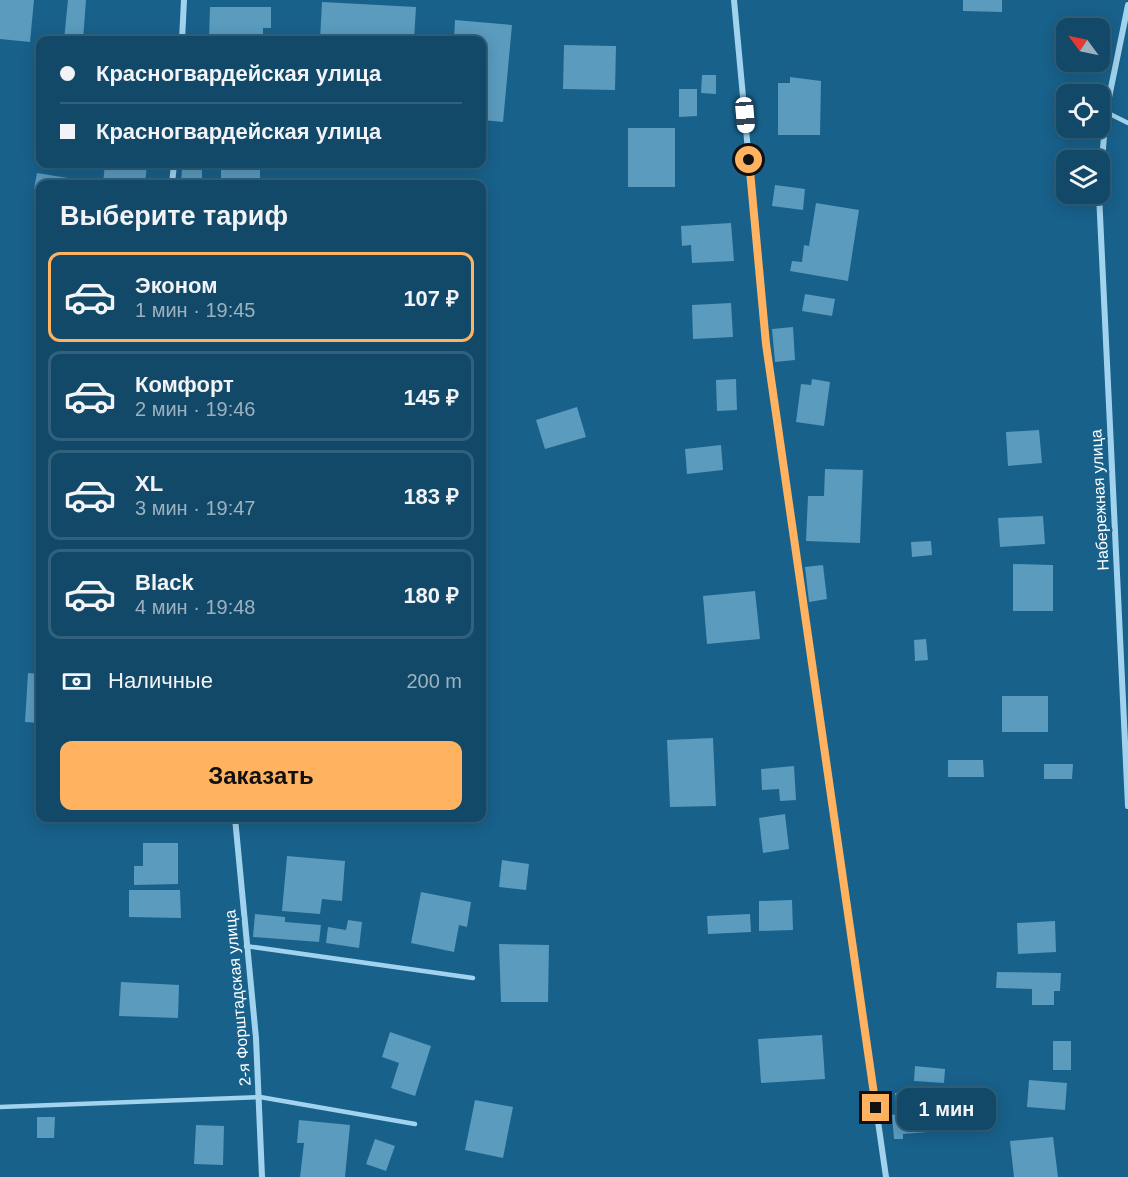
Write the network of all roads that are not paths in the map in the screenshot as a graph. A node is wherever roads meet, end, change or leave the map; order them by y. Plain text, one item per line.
1 (184, 0) edge
2 (734, 0) edge
3 (1128, 5) edge
4 (182, 36) edge
5 (1110, 93) edge
6 (1110, 114) edge
7 (1128, 123) edge
8 (1099, 204) edge
9 (1128, 806) edge
10 (235, 822) edge
11 (246, 946) junction
12 (473, 978) dead end
13 (260, 1097) junction
14 (0, 1107) edge
15 (415, 1124) dead end
16 (262, 1177) edge
17 (886, 1177) edge

1 - 4 street
2 - 17 street
3 - 5 street
6 - 7 lane
8 - 9 street, Набережная улица
10 - 11 street, 2-я Форштадская улица
11 - 12 lane
11 - 13 street, 2-я Форштадская улица
13 - 14 lane
13 - 15 lane
13 - 16 street, 2-я Форштадская улица

